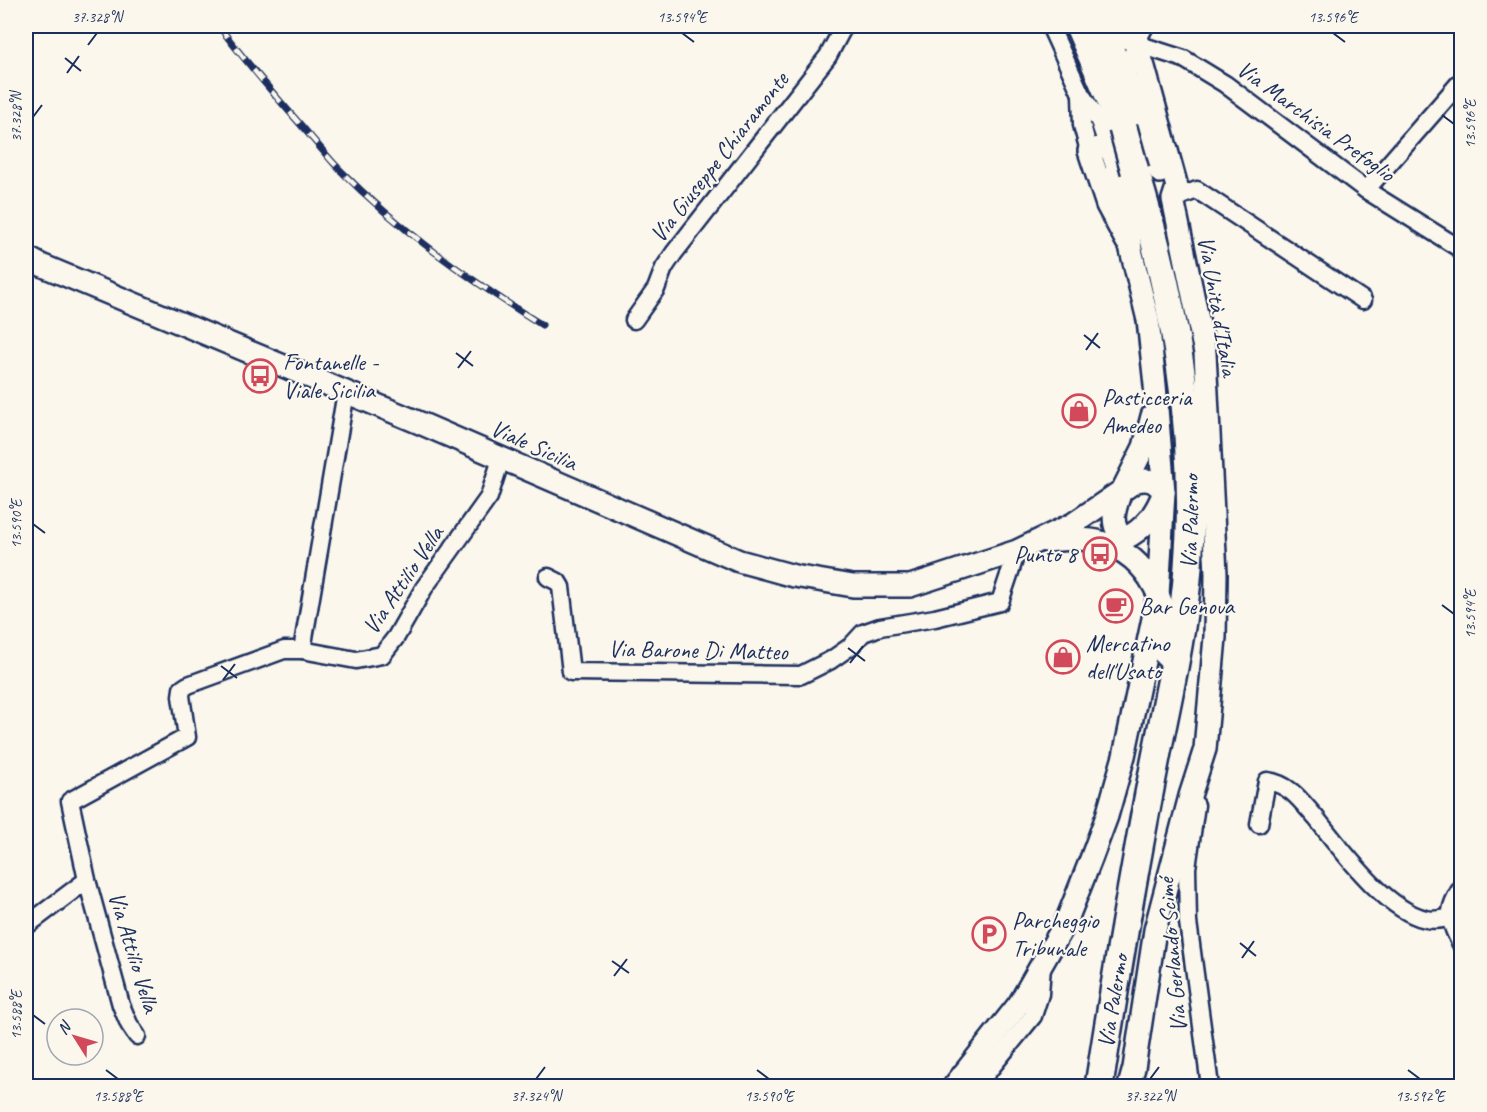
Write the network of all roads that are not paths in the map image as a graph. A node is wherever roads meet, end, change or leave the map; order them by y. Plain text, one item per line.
1 (844, 26) edge
2 (1050, 26) edge
3 (1079, 26) edge
4 (1102, 26) edge
5 (1114, 26) edge
6 (1136, 31) edge
7 (1167, 54) junction
8 (1125, 76) junction
9 (1461, 80) edge
10 (1148, 81) junction
11 (1116, 140) junction
12 (1135, 167) junction
13 (1366, 190) junction
14 (1173, 199) junction
15 (1461, 250) edge
16 (31, 264) edge
17 (1363, 300) dead end
18 (634, 320) dead end
19 (1155, 391) junction
20 (346, 392) junction
21 (501, 459) junction
22 (1122, 491) junction
23 (1164, 492) junction
24 (1123, 538) junction
25 (1101, 542) junction
26 (1026, 546) junction
27 (1149, 575) junction
28 (548, 577) dead end
29 (1158, 595) junction
30 (302, 650) junction
31 (1205, 749) junction
32 (1146, 811) junction
33 (1259, 824) dead end
34 (87, 880) junction
35 (1461, 887) edge
36 (1449, 918) junction
37 (26, 926) edge
38 (1461, 946) edge
39 (1120, 950) junction
40 (1042, 966) junction
41 (137, 1036) dead end
42 (954, 1086) edge
43 (976, 1086) edge
44 (1088, 1086) edge
45 (1099, 1086) edge
46 (1130, 1086) edge
47 (1210, 1086) edge

1 - 18 street, Via Giuseppe Chiaramonte
2 - 11 street
3 - 11 main road, Via Palermo
4 - 8 street
5 - 6 street, Via Marchisia Prefoglio
6 - 7 street, Via Marchisia Prefoglio
6 - 8 street
6 - 10 street, Via Unità d'Italia
7 - 10 street
7 - 13 street, Via Marchisia Prefoglio
8 - 11 street
9 - 13 street
10 - 12 street, Via Unità d'Italia
11 - 12 main road, Via Palermo, bridge
11 - 12 street
12 - 14 street, Via Unità d'Italia
12 - 19 street
12 - 32 main road, Via Palermo
13 - 15 street, Via Marchisia Prefoglio
14 - 17 street
14 - 31 street, Via Unità d'Italia
16 - 20 street, Viale Sicilia
19 - 22 street
19 - 23 street
20 - 21 street, Viale Sicilia
20 - 30 street
21 - 26 street, Viale Sicilia
21 - 30 street, Via Attilio Vella
22 - 23 street
22 - 24 street
22 - 26 street
23 - 24 street
23 - 29 street
24 - 25 street
24 - 27 street
25 - 26 street
25 - 27 street
26 - 28 street, Via Barone Di Matteo
27 - 29 street
29 - 32 street
29 - 40 street
30 - 34 street, Via Attilio Vella
31 - 46 street, Via Unità d'Italia
31 - 47 street, Via Gerlando Scimé
32 - 39 main road, Via Palermo
33 - 36 street
34 - 37 street, Via Attilio Vella
34 - 41 street, Via Attilio Vella
35 - 36 street
36 - 38 street
39 - 44 main road
39 - 45 main road, Via Palermo
40 - 42 street
40 - 43 street

